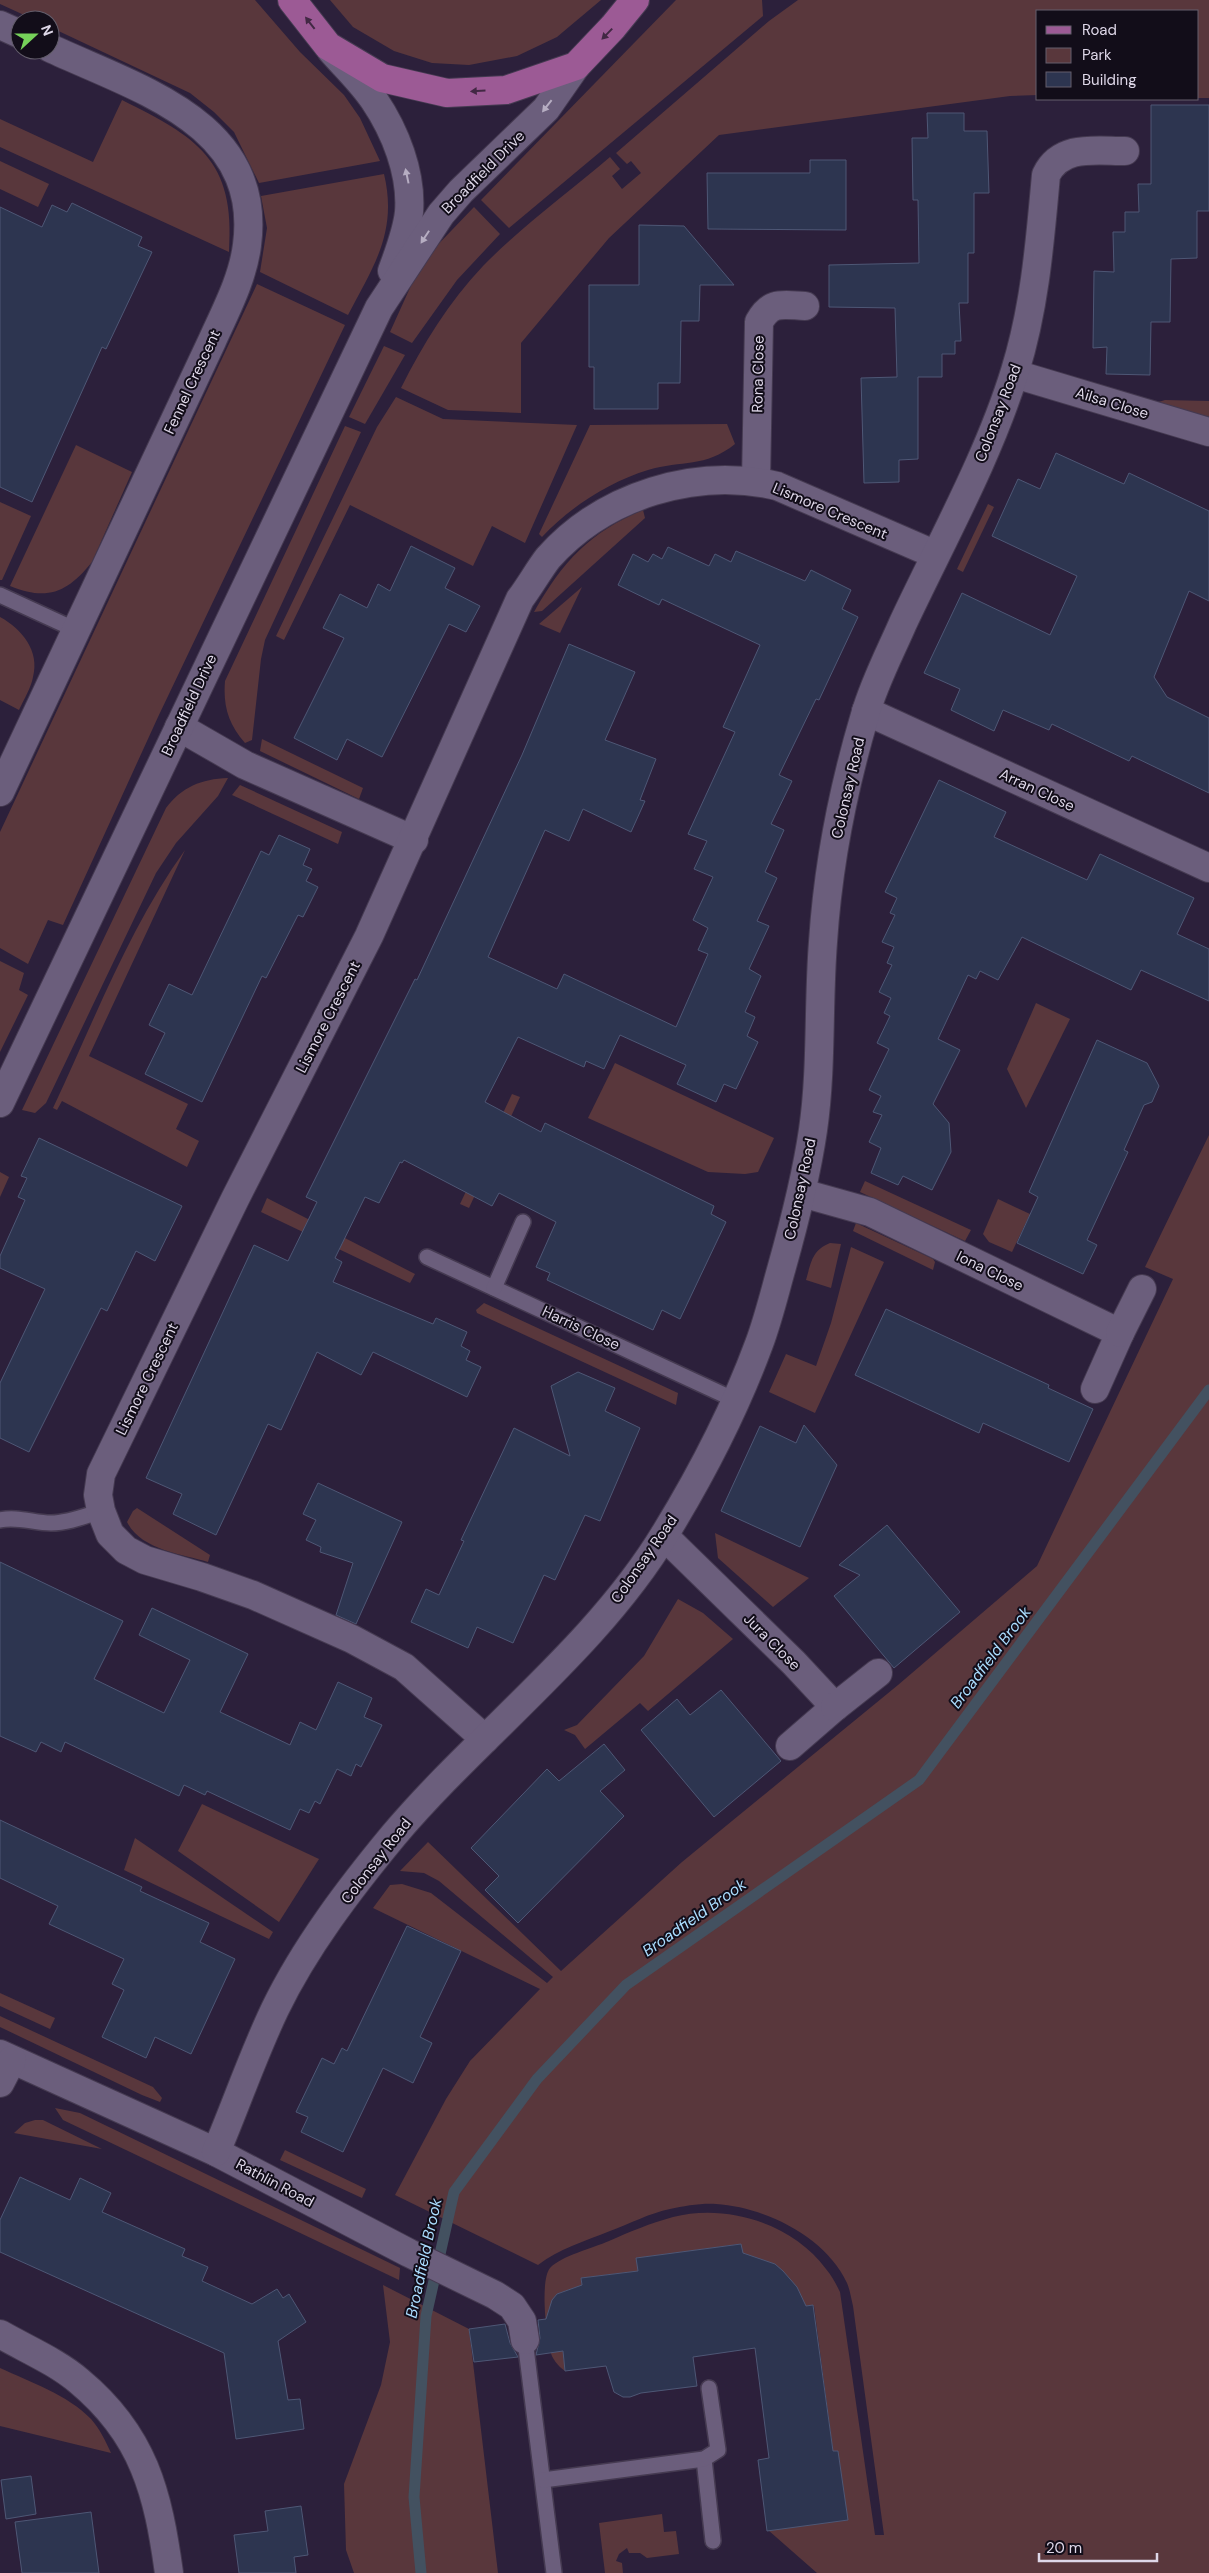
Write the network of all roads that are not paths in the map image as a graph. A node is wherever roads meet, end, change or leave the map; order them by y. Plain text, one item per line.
1 (292, 0) edge
2 (635, 0) edge
3 (328, 46) junction
4 (60, 53) edge
5 (576, 66) junction
6 (1125, 151) dead end
7 (805, 306) dead end
8 (379, 308) junction
9 (1015, 374) junction
10 (1209, 432) edge
11 (756, 481) junction
12 (934, 554) junction
13 (0, 595) edge
14 (76, 630) junction
15 (866, 711) junction
16 (179, 727) junction
17 (0, 792) edge
18 (414, 840) junction
19 (1209, 868) edge
20 (0, 1103) edge
21 (802, 1193) junction
22 (523, 1222) dead end
23 (427, 1257) dead end
24 (494, 1288) junction
25 (1142, 1289) dead end
26 (1120, 1333) junction
27 (1095, 1389) dead end
28 (736, 1400) junction
29 (101, 1511) junction
30 (0, 1520) edge
31 (664, 1536) junction
32 (878, 1673) dead end
33 (834, 1707) junction
34 (486, 1739) junction
35 (790, 1746) dead end
36 (4, 2066) edge
37 (216, 2152) junction
38 (0, 2334) edge
39 (526, 2340) joint
40 (710, 2388) dead end
41 (704, 2459) junction
42 (543, 2480) junction
43 (713, 2541) dead end
44 (169, 2573) edge
45 (554, 2573) edge

3 -> 1 main road
2 -> 5 main road
5 -> 3 main road
8 -> 3 street, Broadfield Drive
4 - 14 street, Fennel Crescent
5 -> 8 street, Broadfield Drive
6 - 9 street, Colonsay Road
7 - 11 street, Rona Close
8 - 16 street, Broadfield Drive
9 - 10 street, Ailsa Close
9 - 12 street, Colonsay Road
11 - 12 street, Lismore Crescent
11 - 18 street, Lismore Crescent
12 - 15 street, Colonsay Road
13 - 14 lane
14 - 17 street, Fennel Crescent
15 - 19 street, Arran Close
15 - 21 street, Colonsay Road
16 - 18 street
16 - 20 street, Broadfield Drive
18 - 29 street, Lismore Crescent
21 - 26 street, Iona Close
21 - 28 street, Colonsay Road
22 - 24 lane
23 - 24 lane, Harris Close
24 - 28 lane, Harris Close
25 - 26 street
26 - 27 street
28 - 31 street, Colonsay Road
29 - 30 lane
29 - 34 street, Lismore Crescent
31 - 33 street, Jura Close
31 - 34 street, Colonsay Road
32 - 33 street
33 - 35 street
34 - 37 street, Colonsay Road
36 - 37 street, Rathlin Road
37 - 39 street, Rathlin Road
38 - 44 street
39 - 42 lane
40 - 41 lane
41 - 42 lane
41 - 43 lane
42 - 45 lane

